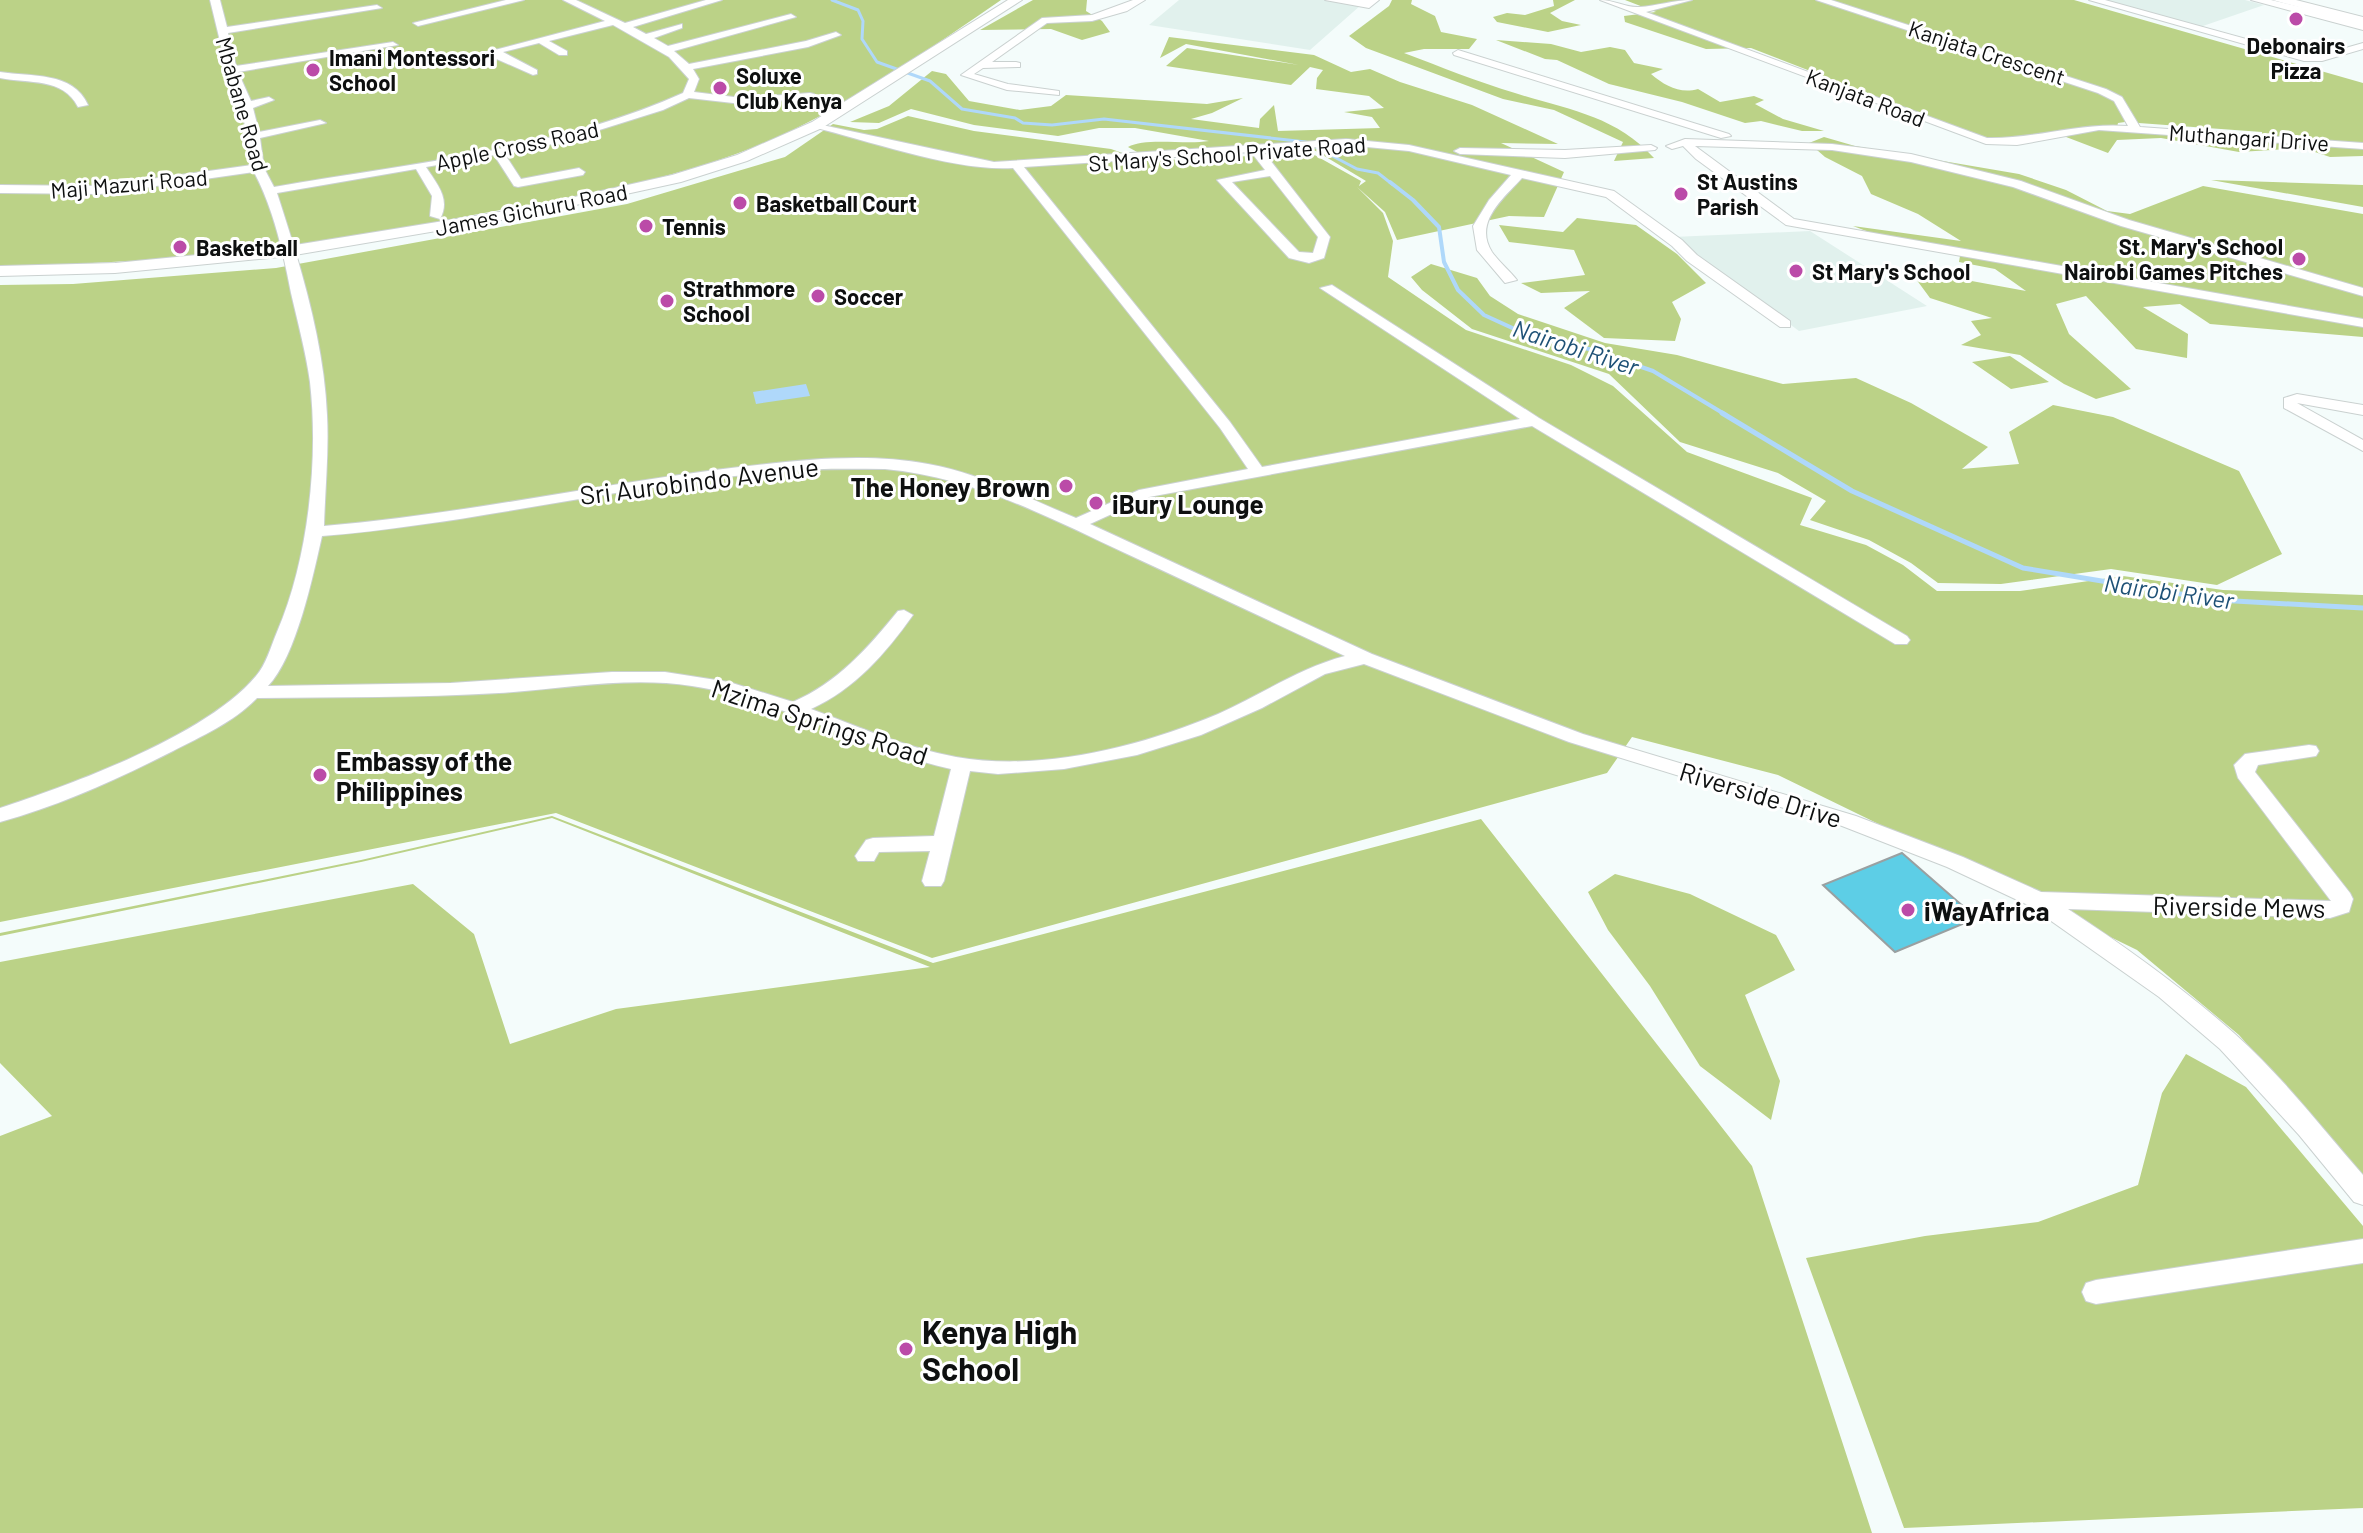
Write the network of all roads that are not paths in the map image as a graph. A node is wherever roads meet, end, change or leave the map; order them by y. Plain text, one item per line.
1 (215, 0) edge
2 (519, 0) edge
3 (568, 0) edge
4 (717, 0) edge
5 (1016, 0) edge
6 (1140, 0) edge
7 (1330, 0) edge
8 (1374, 0) edge
9 (1605, 0) edge
10 (1687, 0) edge
11 (1821, 0) edge
12 (2094, 0) edge
13 (2257, 0) edge
14 (2280, 0) edge
15 (2294, 0) edge
16 (2311, 0) edge
17 (377, 8) dead end
18 (1635, 11) junction
19 (791, 17) dead end
20 (2363, 19) edge
21 (418, 23) dead end
22 (615, 24) junction
23 (678, 26) dead end
24 (222, 31) junction
25 (836, 35) dead end
26 (643, 38) junction
27 (541, 40) junction
28 (393, 45) dead end
29 (2363, 46) edge
30 (666, 50) junction
31 (563, 53) dead end
32 (1458, 53) dead end
33 (741, 57) dead end
34 (979, 65) junction
35 (1016, 65) dead end
36 (688, 68) junction
37 (232, 70) junction
38 (533, 72) dead end
39 (0, 75) edge
40 (1055, 93) dead end
41 (688, 95) junction
42 (810, 96) dead end
43 (269, 100) dead end
44 (82, 105) dead end
45 (247, 106) junction
46 (817, 125) junction
47 (321, 129) dead end
48 (2136, 129) junction
49 (1518, 139) dead end
50 (255, 141) junction
51 (1685, 142) junction
52 (1748, 144) junction
53 (2363, 146) edge
54 (1409, 148) junction
55 (456, 149) dead end
56 (1255, 149) junction
57 (497, 151) junction
58 (1545, 154) junction
59 (419, 165) junction
60 (387, 166) junction
61 (1017, 166) junction
62 (353, 167) dead end
63 (258, 168) junction
64 (579, 172) dead end
65 (1272, 172) junction
66 (1520, 173) junction
67 (1544, 178) junction
68 (0, 189) edge
69 (270, 191) junction
70 (436, 216) dead end
71 (289, 251) junction
72 (0, 271) edge
73 (1510, 280) dead end
74 (1327, 288) dead end
75 (2363, 292) edge
76 (2363, 323) edge
77 (1785, 324) dead end
78 (2363, 410) edge
79 (1534, 421) junction
80 (2363, 446) edge
81 (1258, 472) junction
82 (1076, 524) junction
83 (315, 532) junction
84 (904, 615) dead end
85 (1901, 640) dead end
86 (1365, 658) junction
87 (255, 692) junction
88 (795, 709) junction
89 (2309, 751) dead end
90 (962, 764) junction
91 (0, 815) edge
92 (943, 843) junction
93 (866, 856) dead end
94 (933, 881) dead end
95 (2038, 900) junction
96 (2363, 1194) edge
97 (2363, 1251) edge
98 (2096, 1292) dead end

1 - 24 street, Mbabane Road
2 - 21 street
3 - 22 street
4 - 22 street
5 - 46 main road, James Gichuru Road
6 - 34 street
7 - 8 street
9 - 18 street, Kanjata Road
10 - 18 street
11 - 48 street, Kanjata Crescent
12 - 29 street
13 - 20 main road
14 - 20 highway
15 - 20 highway
16 - 20 main road
17 - 24 street
18 - 48 street, Kanjata Road
19 - 30 street
22 - 26 street
22 - 27 street
23 - 26 street
24 - 37 street, Mbabane Road
25 - 36 street
26 - 30 street
27 - 31 street
27 - 38 street
28 - 37 street
30 - 36 street
32 - 52 street
33 - 36 street
34 - 35 street
34 - 40 street
36 - 41 street
37 - 45 street, Mbabane Road
39 - 44 street
41 - 42 street
41 - 57 street, Apple Cross Road
43 - 45 street
45 - 50 street, Mbabane Road
46 - 61 street, St Mary's School Private Road
46 - 71 main road, James Gichuru Road
47 - 50 street
48 - 53 street, Muthangari Drive
49 - 58 street
50 - 63 street, Mbabane Road
51 - 52 street
51 - 58 street
51 - 76 street
52 - 75 street
54 - 56 street, St Mary's School Private Road
54 - 58 street
54 - 66 street, St Mary's School Private Road
55 - 60 street
56 - 61 street, St Mary's School Private Road
56 - 65 street
57 - 59 street, Apple Cross Road
57 - 64 street
58 - 67 street
59 - 60 street, Apple Cross Road
59 - 70 street
60 - 62 street
60 - 69 street, Apple Cross Road
61 - 81 street
63 - 68 street, Maji Mazuri Road
63 - 69 street, Mbabane Road
65 - 65 street
66 - 67 street, St Mary's School Private Road
66 - 73 street
67 - 77 street, St Mary's School Private Road
69 - 71 street, Mbabane Road
71 - 72 main road, James Gichuru Road
71 - 83 street
74 - 79 street
78 - 80 street
79 - 81 street
79 - 85 street
81 - 82 street
82 - 83 street, Sri Aurobindo Avenue
82 - 86 street, Riverside Drive
83 - 87 street
84 - 88 street
86 - 90 street, Mzima Springs Road
86 - 95 street, Riverside Drive
87 - 88 street, Mzima Springs Road
87 - 91 street
88 - 90 street, Mzima Springs Road
89 - 95 street, Riverside Mews
90 - 92 street
92 - 93 street
92 - 94 street
95 - 96 street, Riverside Drive
97 - 98 street

